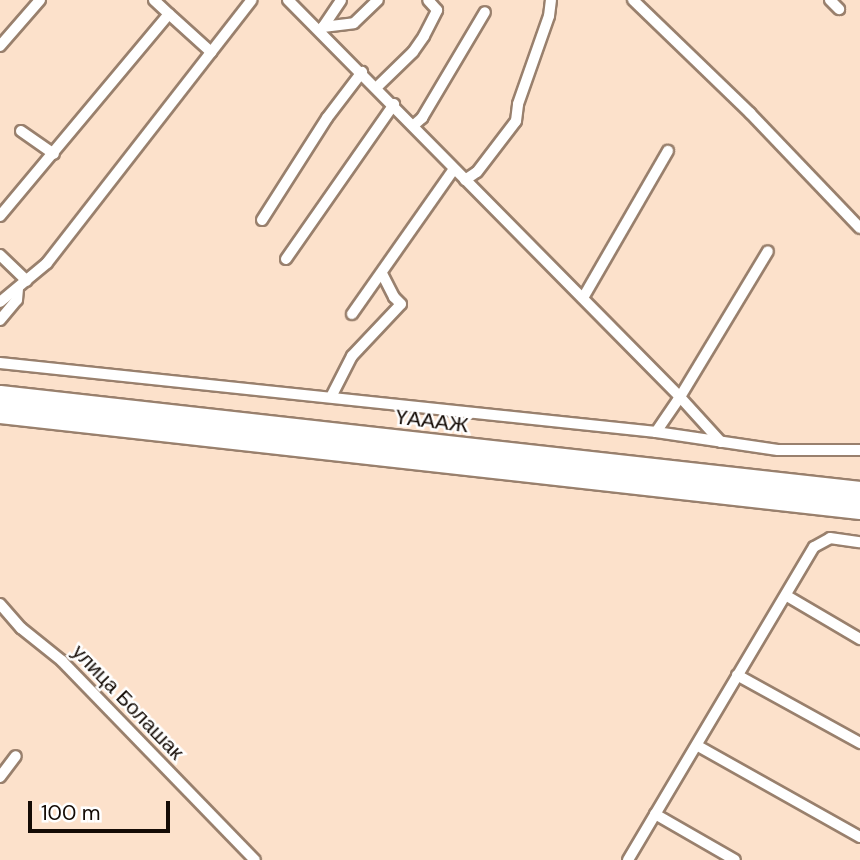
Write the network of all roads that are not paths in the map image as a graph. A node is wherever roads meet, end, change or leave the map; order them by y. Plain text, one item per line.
1 (40, 0) edge
2 (154, 0) edge
3 (252, 0) edge
4 (288, 0) edge
5 (341, 0) edge
6 (378, 0) edge
7 (428, 0) edge
8 (551, 0) edge
9 (633, 0) edge
10 (830, 0) edge
11 (839, 9) dead end
12 (485, 12) dead end
13 (169, 14) junction
14 (321, 29) junction
15 (0, 46) edge
16 (211, 52) junction
17 (362, 72) junction
18 (377, 87) junction
19 (394, 104) junction
20 (414, 125) junction
21 (21, 131) dead end
22 (668, 151) dead end
23 (54, 153) junction
24 (454, 169) junction
25 (465, 180) junction
26 (0, 216) edge
27 (262, 220) dead end
28 (860, 228) edge
29 (768, 251) dead end
30 (0, 255) edge
31 (286, 259) dead end
32 (382, 274) junction
33 (23, 284) junction
34 (583, 298) junction
35 (0, 302) edge
36 (352, 314) dead end
37 (0, 320) edge
38 (0, 363) edge
39 (0, 395) edge
40 (331, 397) junction
41 (680, 397) junction
42 (0, 413) edge
43 (656, 432) junction
44 (721, 442) junction
45 (860, 450) edge
46 (860, 491) edge
47 (860, 509) edge
48 (860, 541) edge
49 (787, 596) junction
50 (0, 604) edge
51 (860, 639) edge
52 (737, 675) junction
53 (860, 743) edge
54 (698, 746) junction
55 (16, 756) dead end
56 (0, 777) edge
57 (655, 814) junction
58 (860, 838) edge
59 (255, 860) edge
60 (628, 860) edge
61 (735, 860) edge

1 - 15 street
2 - 13 street
3 - 16 street
4 - 14 street
5 - 14 street
6 - 14 street
7 - 18 street
8 - 25 street
9 - 28 street
10 - 11 street
12 - 20 street
13 - 16 street
13 - 23 street
14 - 17 street
16 - 33 street
17 - 18 street
17 - 27 street
18 - 19 street
19 - 20 street
19 - 31 street
20 - 24 street
21 - 23 street
22 - 34 street
23 - 26 street
24 - 25 street
24 - 32 street
25 - 34 street
29 - 41 street
30 - 33 street
32 - 36 street
32 - 40 street
33 - 35 street
33 - 37 street
34 - 41 street
38 - 40 street
39 - 46 highway, ҮАААЖ
40 - 43 street
41 - 43 street
41 - 44 street
42 - 47 highway, ҮАААЖ
43 - 44 street
44 - 45 street
48 - 49 street
49 - 51 street
49 - 52 street
50 - 59 street, улица Болашак
52 - 53 street
52 - 54 street
54 - 57 street
54 - 58 street
55 - 56 street
57 - 60 street
57 - 61 street

